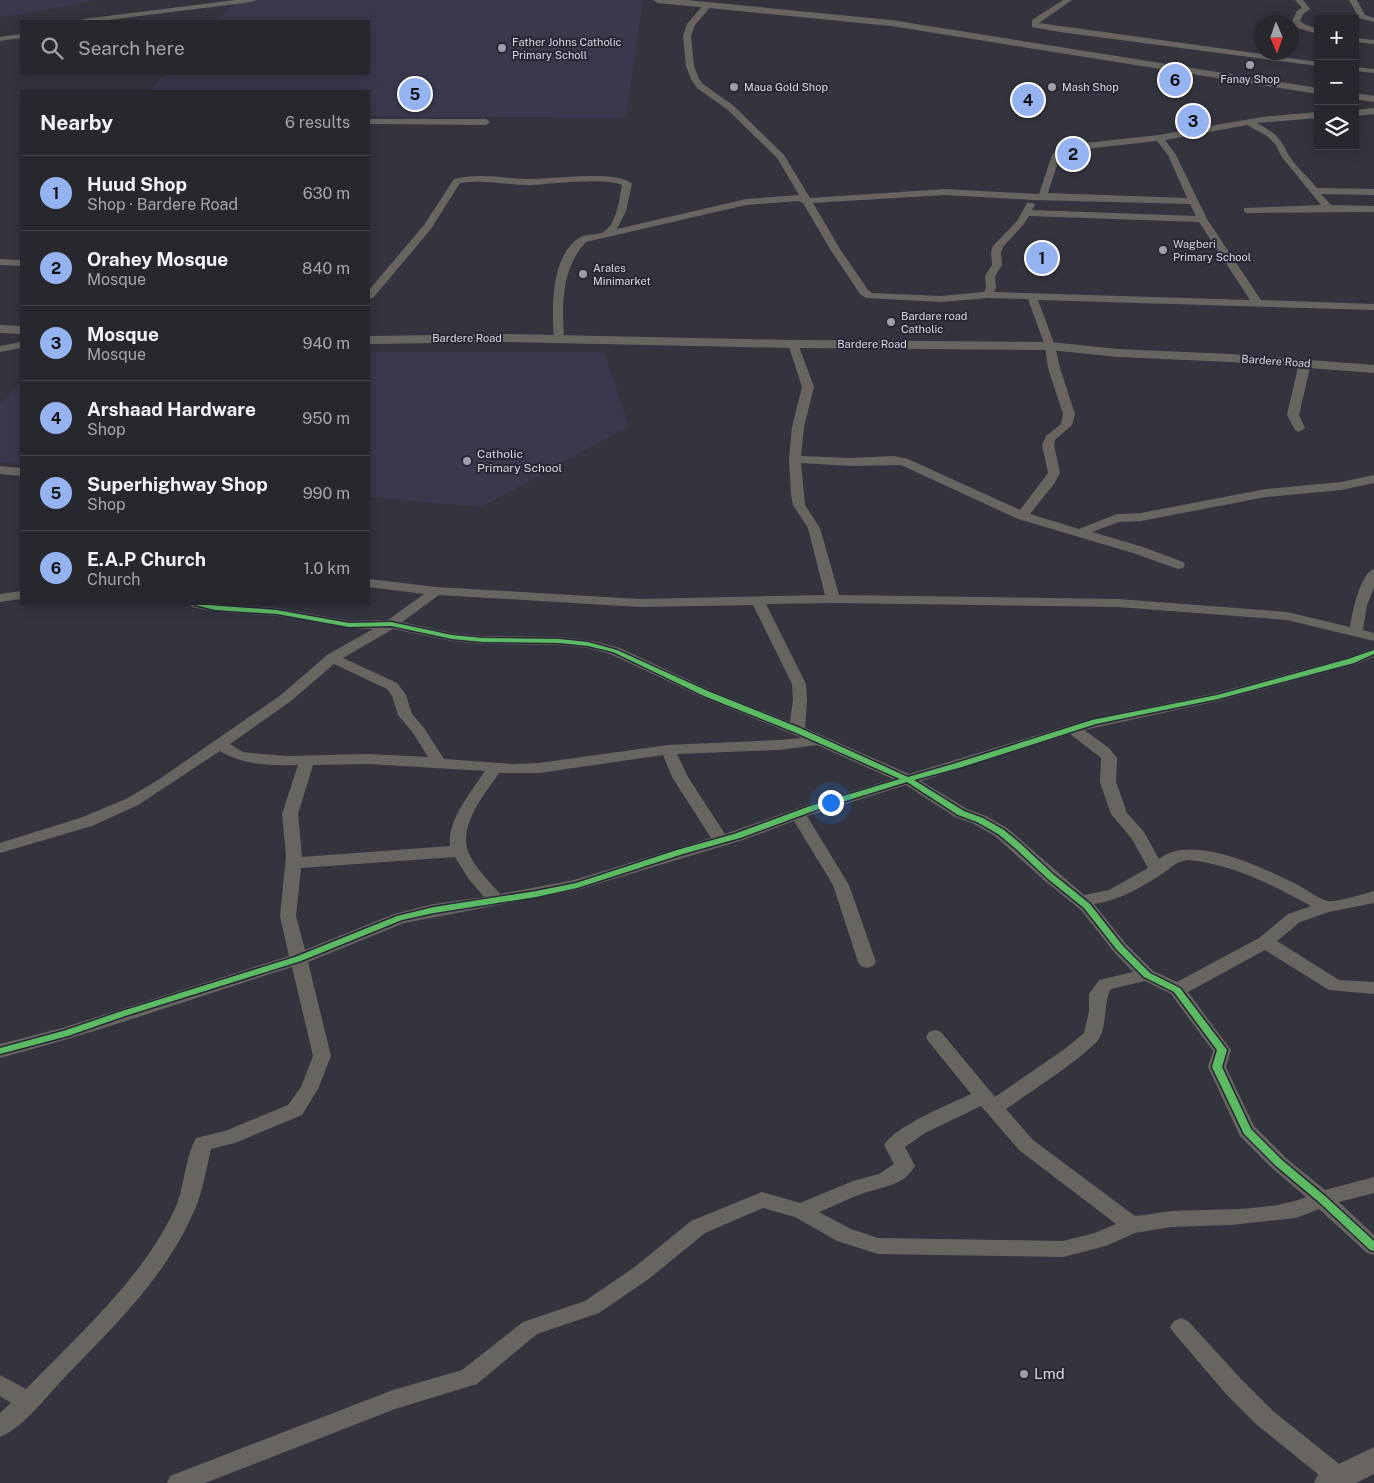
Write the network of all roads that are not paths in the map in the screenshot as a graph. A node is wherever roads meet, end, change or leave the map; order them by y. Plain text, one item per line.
1 (252, 0) edge
2 (658, 0) edge
3 (1068, 0) edge
4 (1299, 0) edge
5 (1353, 0) edge
6 (708, 5) junction
7 (92, 20) edge
8 (1374, 20) edge
9 (1314, 31) edge
10 (20, 36) edge
11 (0, 39) edge
12 (1359, 40) edge
13 (1374, 42) edge
14 (1314, 63) edge
15 (1359, 69) edge
16 (1374, 71) edge
17 (1314, 89) edge
18 (1359, 97) edge
19 (1374, 99) edge
20 (1374, 111) edge
21 (1359, 113) edge
22 (1314, 115) edge
23 (370, 121) edge
24 (486, 122) dead end
25 (1248, 122) junction
26 (1159, 138) junction
27 (634, 173) dead end
28 (627, 184) junction
29 (1315, 191) junction
30 (1374, 192) edge
31 (1038, 196) junction
32 (1156, 200) junction
33 (807, 201) junction
34 (1194, 201) junction
35 (1328, 208) junction
36 (1374, 209) edge
37 (1246, 210) dead end
38 (1027, 213) junction
39 (1151, 218) junction
40 (1202, 219) junction
41 (607, 234) junction
42 (0, 262) edge
43 (20, 263) edge
44 (370, 295) edge
45 (988, 295) junction
46 (1032, 297) junction
47 (1258, 304) junction
48 (1374, 307) edge
49 (0, 329) edge
50 (20, 330) edge
51 (559, 339) junction
52 (370, 340) edge
53 (793, 344) junction
54 (20, 345) edge
55 (1050, 346) junction
56 (0, 349) edge
57 (1305, 363) junction
58 (1374, 369) edge
59 (1300, 428) dead end
60 (795, 459) junction
61 (0, 470) edge
62 (20, 472) edge
63 (1374, 479) edge
64 (1022, 516) junction
65 (1082, 532) junction
66 (1178, 566) dead end
67 (1374, 574) edge
68 (370, 584) edge
69 (436, 591) junction
70 (20, 595) edge
71 (0, 598) edge
72 (832, 600) junction
73 (758, 601) junction
74 (218, 606) edge
75 (391, 624) junction
76 (1356, 634) junction
77 (1374, 638) edge
78 (1374, 652) edge
79 (332, 658) junction
80 (1072, 729) junction
81 (797, 730) junction
82 (818, 740) junction
83 (220, 744) junction
84 (668, 750) junction
85 (307, 761) junction
86 (439, 762) junction
87 (494, 769) junction
88 (908, 780) junction
89 (798, 814) junction
90 (721, 840) junction
91 (0, 848) edge
92 (460, 851) junction
93 (294, 863) junction
94 (1157, 870) junction
95 (1374, 897) edge
96 (495, 899) junction
97 (1081, 900) junction
98 (1326, 907) junction
99 (1265, 942) junction
100 (298, 959) junction
101 (867, 962) dead end
102 (1146, 975) junction
103 (1374, 988) edge
104 (1177, 990) junction
105 (935, 1037) dead end
106 (0, 1051) edge
107 (988, 1102) junction
108 (1374, 1185) edge
109 (1322, 1198) junction
110 (801, 1211) junction
111 (1132, 1225) junction
112 (1374, 1247) edge
113 (1181, 1327) dead end
114 (0, 1384) edge
115 (28, 1402) junction
116 (0, 1427) edge
117 (1374, 1460) edge
118 (1334, 1481) edge
119 (178, 1483) edge

1 - 7 street
2 - 6 street
3 - 14 street
4 - 9 street
5 - 8 street
6 - 17 street
6 - 33 street
10 - 11 street
12 - 13 street
15 - 16 street
18 - 19 street
20 - 21 street
22 - 25 street
23 - 24 street
25 - 26 street
25 - 29 street
26 - 31 street
26 - 34 street
27 - 28 street
28 - 41 street
28 - 44 street
29 - 30 street
29 - 35 street
31 - 32 street
31 - 33 street
31 - 38 street
32 - 34 street
32 - 39 street
33 - 41 street
33 - 45 street
34 - 40 street
35 - 36 street
35 - 37 street
38 - 39 street
38 - 45 street
39 - 40 street
40 - 47 street
41 - 51 street
42 - 43 street
45 - 46 street
46 - 47 street
46 - 55 street
47 - 48 street
49 - 50 street
51 - 52 street, Bardere Road
51 - 53 street, Bardere Road
53 - 55 street, Bardere Road
53 - 60 street
54 - 56 street
55 - 57 street, Bardere Road
55 - 64 street
57 - 58 street, Bardere Road
57 - 59 street
60 - 64 street
60 - 72 street
61 - 62 street
63 - 65 street
64 - 65 street
65 - 66 street
67 - 76 street
68 - 69 street
69 - 73 street
69 - 75 street
70 - 71 street
72 - 73 street
72 - 76 street
73 - 81 street
74 - 75 street
75 - 79 street
75 - 81 street
76 - 77 street
78 - 80 street
79 - 83 street
79 - 86 street
80 - 88 street
80 - 94 street
81 - 82 street
82 - 84 street
82 - 88 street
83 - 85 street
83 - 91 street
84 - 87 street
84 - 90 street
85 - 86 street
85 - 93 street
86 - 87 street
87 - 92 street
88 - 89 street
88 - 97 street
89 - 90 street
89 - 101 street
90 - 96 street
92 - 93 street
92 - 96 street
93 - 100 street
94 - 97 street
94 - 98 street
95 - 98 street
96 - 100 street
97 - 102 street
98 - 99 street
99 - 103 street
99 - 104 street
100 - 106 street
100 - 115 street
102 - 104 street
102 - 107 street
104 - 109 street
105 - 107 street
107 - 110 street
107 - 111 street
108 - 109 street
109 - 111 street
109 - 112 street
110 - 111 street
110 - 119 street
113 - 118 street
114 - 115 street
115 - 116 street
117 - 118 street

